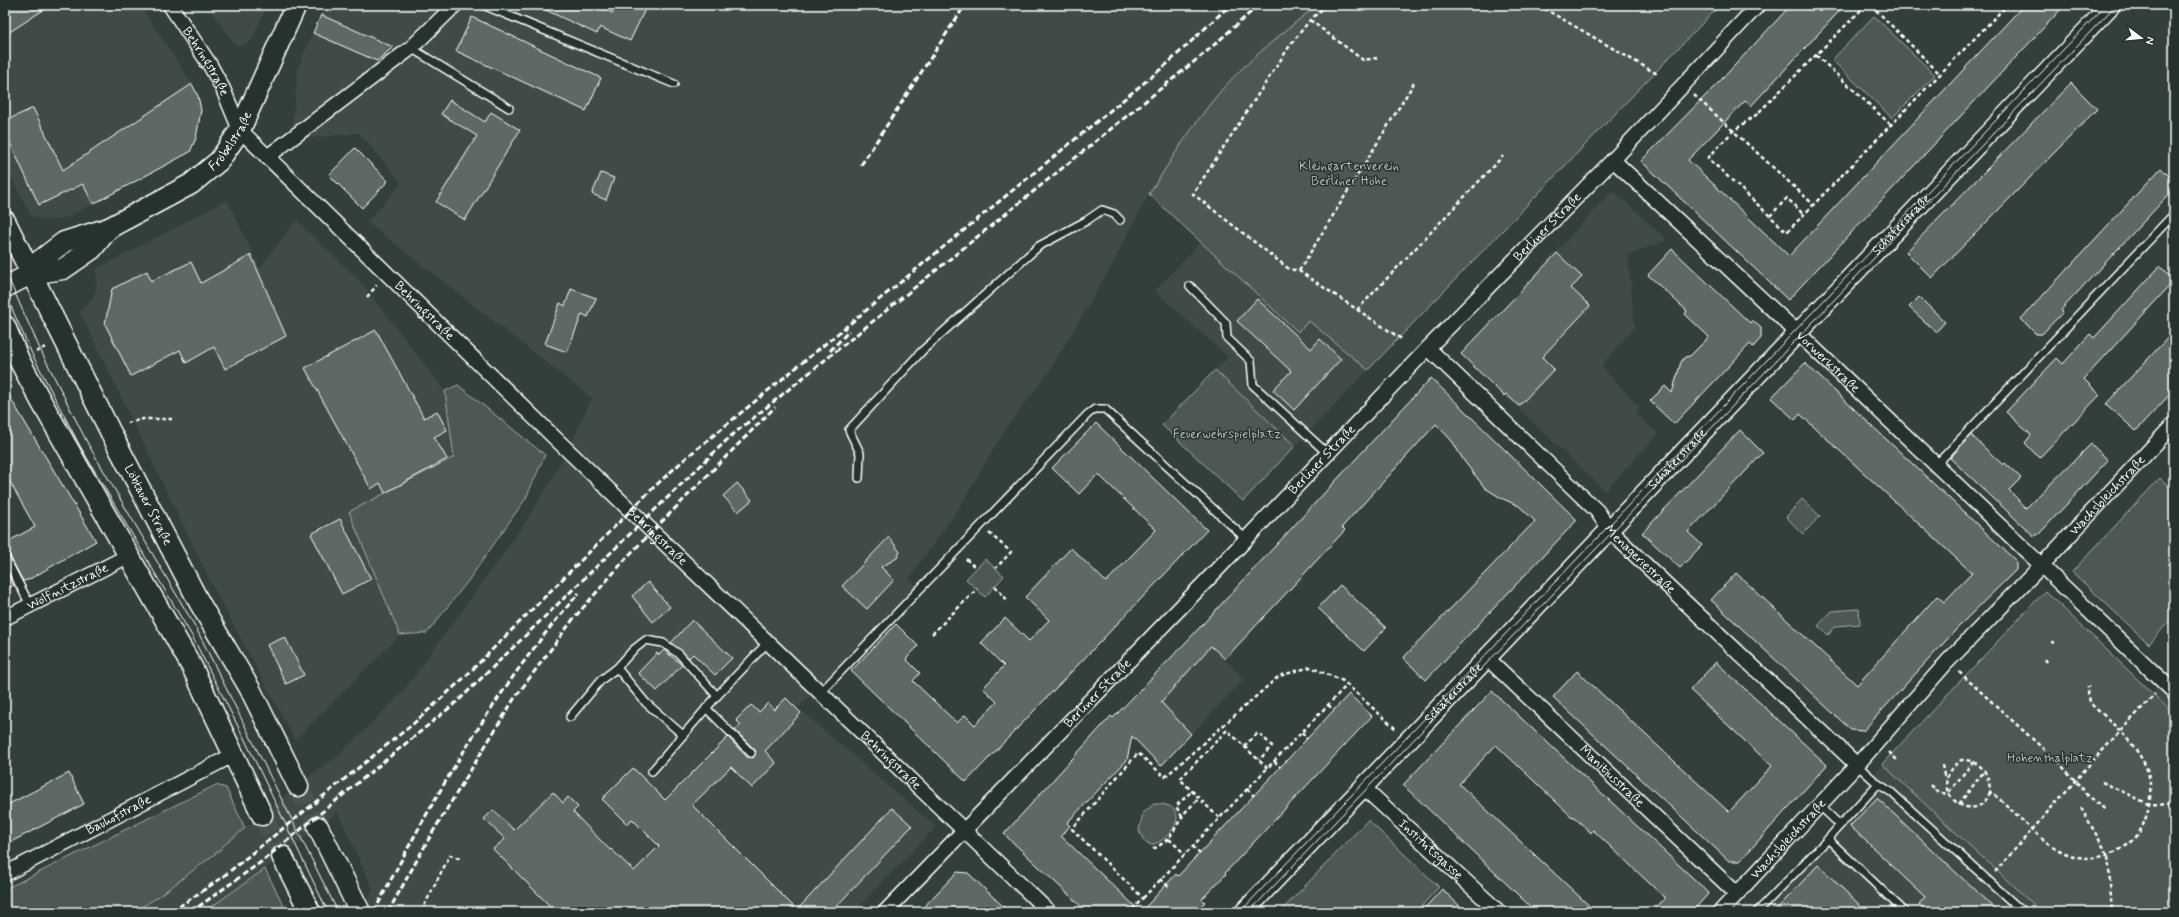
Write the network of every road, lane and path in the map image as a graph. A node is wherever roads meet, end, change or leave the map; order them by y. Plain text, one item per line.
1 (170, 5) edge
2 (296, 5) edge
3 (455, 5) edge
4 (483, 5) edge
5 (1327, 5) edge
6 (1538, 5) edge
7 (1758, 5) edge
8 (1866, 5) edge
9 (1871, 5) edge
10 (2008, 5) edge
11 (2111, 5) edge
12 (1310, 20) junction
13 (411, 48) junction
14 (1816, 55) junction
15 (1377, 58) dead end
16 (1659, 75) dead end
17 (1941, 75) junction
18 (1414, 83) dead end
19 (674, 84) dead end
20 (1683, 86) junction
21 (509, 108) dead end
22 (1891, 126) junction
23 (240, 130) junction
24 (1733, 131) junction
25 (1503, 156) dead end
26 (267, 157) junction
27 (1613, 160) junction
28 (1813, 204) junction
29 (1804, 214) junction
30 (2174, 214) edge
31 (1770, 216) junction
32 (1120, 220) dead end
33 (5, 221) edge
34 (1299, 271) junction
35 (31, 274) junction
36 (1190, 286) dead end
37 (5, 287) edge
38 (1357, 310) junction
39 (5, 326) edge
40 (1798, 333) junction
41 (63, 338) junction
42 (1403, 340) dead end
43 (1428, 348) junction
44 (19, 360) junction
45 (172, 419) dead end
46 (2174, 424) edge
47 (111, 433) junction
48 (1328, 454) junction
49 (1936, 466) junction
50 (859, 478) dead end
51 (981, 525) junction
52 (1610, 530) junction
53 (1246, 540) junction
54 (130, 555) junction
55 (5, 557) edge
56 (2041, 566) junction
57 (996, 568) dead end
58 (995, 586) dead end
59 (977, 589) dead end
60 (1008, 601) dead end
61 (30, 605) junction
62 (5, 618) edge
63 (932, 634) dead end
64 (768, 642) junction
65 (2051, 642) dead end
66 (2056, 643) dead end
67 (1487, 658) junction
68 (618, 668) junction
69 (1970, 682) dead end
70 (1347, 685) junction
71 (2088, 686) dead end
72 (2169, 688) edge
73 (821, 692) junction
74 (717, 696) junction
75 (1328, 705) junction
76 (706, 708) junction
77 (1334, 710) dead end
78 (570, 717) dead end
79 (1393, 726) dead end
80 (2120, 730) junction
81 (1302, 732) junction
82 (683, 735) junction
83 (1307, 738) dead end
84 (1244, 746) junction
85 (751, 753) dead end
86 (233, 755) junction
87 (1957, 758) dead end
88 (1259, 760) junction
89 (1961, 760) junction
90 (1274, 762) junction
91 (1973, 762) junction
92 (1857, 765) junction
93 (1942, 765) dead end
94 (1280, 767) dead end
95 (1267, 768) junction
96 (1985, 770) junction
97 (652, 771) dead end
98 (1947, 778) junction
99 (2075, 781) junction
100 (2102, 782) dead end
101 (1878, 784) junction
102 (1930, 785) dead end
103 (298, 786) tunnel mouth
104 (1363, 787) junction
105 (1247, 789) junction
106 (1192, 791) junction
107 (1990, 792) junction
108 (1950, 793) junction
109 (1254, 796) dead end
110 (1199, 798) junction
111 (1959, 804) junction
112 (2149, 804) junction
113 (1819, 805) junction
114 (2174, 805) edge
115 (2081, 808) dead end
116 (2107, 811) dead end
117 (262, 815) tunnel mouth
118 (1182, 817) junction
119 (1219, 818) junction
120 (1840, 825) junction
121 (318, 827) tunnel mouth
122 (964, 830) junction
123 (2032, 830) junction
124 (1169, 839) junction
125 (1828, 839) junction
126 (1192, 846) junction
127 (1153, 849) dead end
128 (1200, 853) dead end
129 (1185, 854) junction
130 (2108, 854) junction
131 (282, 856) tunnel mouth
132 (461, 859) dead end
133 (5, 874) edge
134 (1160, 879) junction
135 (1987, 880) junction
136 (1168, 887) dead end
137 (1737, 894) junction
138 (1143, 898) junction
139 (1132, 910) dead end
140 (310, 912) edge
141 (360, 912) edge
142 (421, 912) edge
143 (885, 912) edge
144 (1049, 912) edge
145 (1244, 912) edge
146 (1498, 912) edge
147 (1720, 912) edge
148 (1757, 912) edge
149 (1905, 912) edge
150 (2023, 912) edge
151 (2112, 912) edge

1 - 23 street, Behringstraße
2 - 23 main road, Fröbelstraße
3 - 13 street
4 - 19 lane
5 - 12 path
6 - 16 path
7 - 20 street, Berliner Straße
8 - 14 path
9 - 17 path
10 - 17 path
11 - 40 street, Schäferstraße
12 - 15 path
12 - 34 path
13 - 21 lane
13 - 26 street
14 - 22 path
14 - 24 path
17 - 22 path
18 - 34 path
20 - 24 path
20 - 27 street, Berliner Straße
22 - 28 path
23 - 26 street, Behringstraße
23 - 35 main road, Fröbelstraße
24 - 28 path
24 - 31 path
25 - 38 path
26 - 64 street, Behringstraße
27 - 40 street, Vorwerkstraße
27 - 43 street, Berliner Straße
28 - 29 path
29 - 31 path
29 - 31 path
30 - 49 lane
32 - 50 lane
33 - 35 main road, Löbtauer Straße
34 - 38 path
35 - 37 main road, Fröbelstraße
35 - 41 main road, Löbtauer Straße
36 - 48 lane
38 - 42 path
39 - 44 main road
40 - 49 street, Vorwerkstraße
40 - 52 street, Schäferstraße
41 - 44 path
41 - 47 main road, Löbtauer Straße
43 - 48 street, Berliner Straße
43 - 52 street, Menageriestraße
44 - 54 main road
45 - 47 path
46 - 56 street, Wachsbleichstraße
47 - 103 main road, Löbtauer Straße
48 - 53 street, Berliner Straße
49 - 56 street, Vorwerkstraße
51 - 53 lane
51 - 57 path
51 - 73 lane
52 - 67 street, Schäferstraße
52 - 92 street, Menageriestraße
53 - 122 street, Berliner Straße
54 - 61 street, Wölfnitzstraße
54 - 86 main road
55 - 61 lane
56 - 72 street
56 - 92 street
58 - 60 path
59 - 63 path
61 - 62 street, Wölfnitzstraße
64 - 73 street, Behringstraße
64 - 74 lane
65 - 66 path
67 - 104 street, Schäferstraße
67 - 137 street, Manitiusstraße
68 - 74 lane
68 - 78 lane
68 - 82 lane
69 - 99 path
70 - 75 path
70 - 79 path
70 - 138 path
71 - 80 path
72 - 80 path
73 - 122 street, Behringstraße
74 - 76 lane
75 - 77 path
75 - 81 path
76 - 82 lane
76 - 85 lane
80 - 99 path
80 - 112 path
81 - 83 path
81 - 90 path
82 - 97 lane
84 - 88 path
84 - 88 path
84 - 106 path
86 - 117 main road
86 - 133 street, Bauhofstraße
87 - 89 path
88 - 95 path
89 - 91 path
89 - 98 path
90 - 94 path
90 - 95 path
91 - 96 path
91 - 108 path
92 - 101 lane
92 - 113 street, Wachsbleichstraße
93 - 98 path
95 - 105 path
96 - 107 path
96 - 111 path
98 - 108 path
99 - 116 path
99 - 123 path
100 - 112 path
101 - 120 lane
101 - 135 lane
102 - 108 path
104 - 145 street, Schäferstraße
104 - 146 street, Institutsgasse
105 - 109 path
105 - 119 path
106 - 110 path
106 - 118 path
107 - 111 path
107 - 123 path
108 - 111 path
110 - 118 path
110 - 119 path
112 - 114 path
112 - 130 path
113 - 120 lane
113 - 137 street, Wachsbleichstraße
115 - 130 path
118 - 124 path
119 - 126 path
120 - 125 lane
121 - 141 main road
122 - 143 street, Berliner Straße
122 - 144 street, Behringstraße
123 - 130 path
123 - 135 path
124 - 127 path
124 - 129 path
125 - 148 lane
125 - 149 lane
126 - 128 path
126 - 129 path
129 - 134 path
130 - 151 path
131 - 140 main road
132 - 142 path
134 - 136 path
134 - 138 path
135 - 150 lane
137 - 147 street, Wachsbleichstraße
138 - 139 path

